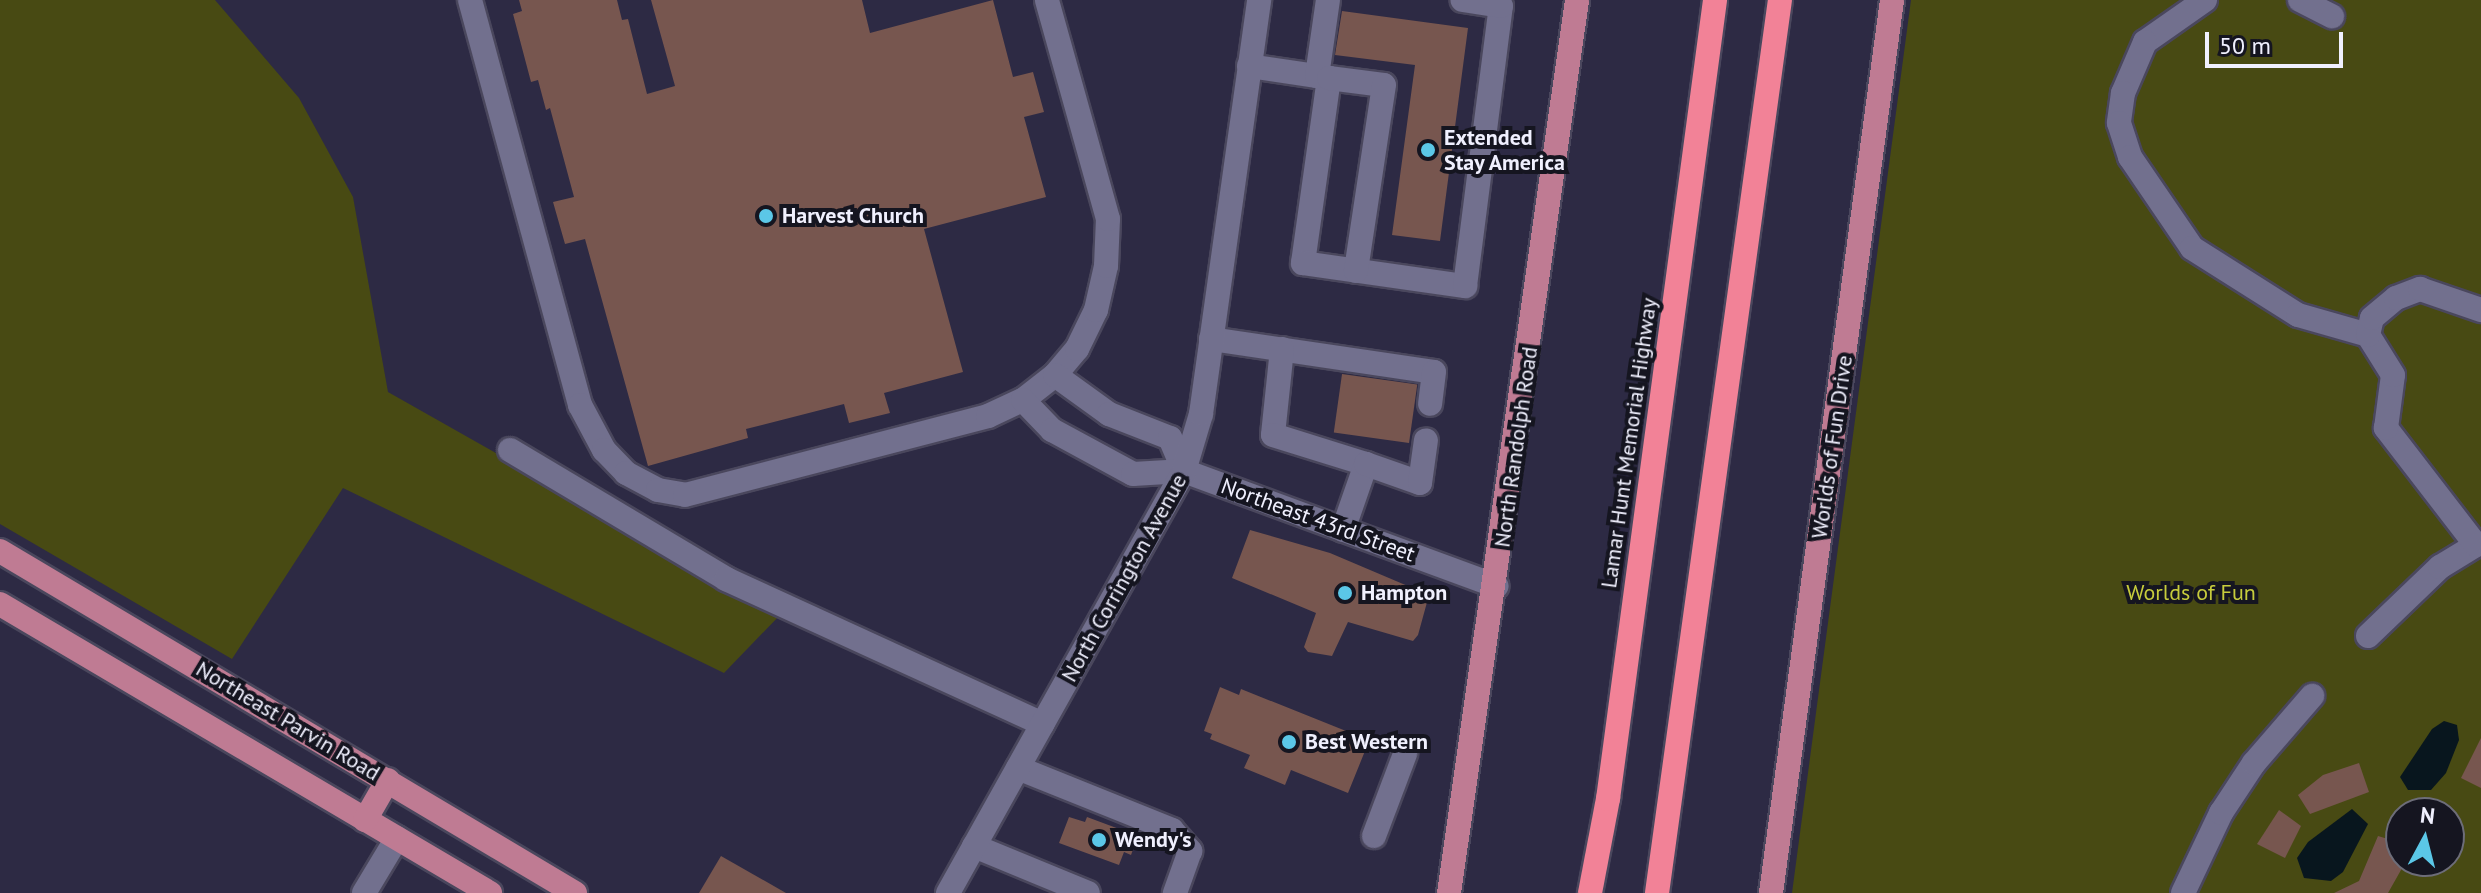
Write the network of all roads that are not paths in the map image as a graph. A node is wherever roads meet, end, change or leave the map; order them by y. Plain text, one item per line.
1 (470, 0) edge
2 (1047, 0) edge
3 (1259, 0) edge
4 (1328, 0) edge
5 (1462, 0) edge
6 (1577, 0) edge
7 (1715, 0) edge
8 (1780, 0) edge
9 (1892, 0) edge
10 (2205, 0) edge
11 (2300, 0) edge
12 (2332, 16) dead end
13 (1249, 66) junction
14 (1323, 77) junction
15 (1356, 271) junction
16 (2481, 310) edge
17 (2368, 335) junction
18 (1211, 339) junction
19 (1282, 349) junction
20 (1055, 375) junction
21 (1023, 400) junction
22 (1430, 404) dead end
23 (1426, 440) dead end
24 (510, 450) dead end
25 (1366, 464) junction
26 (1184, 471) junction
27 (1343, 530) junction
28 (2478, 547) edge
29 (0, 551) edge
30 (1496, 586) junction
31 (0, 604) edge
32 (2368, 636) dead end
33 (2312, 696) dead end
34 (1042, 724) junction
35 (1405, 754) dead end
36 (1018, 768) junction
37 (388, 780) junction
38 (365, 820) junction
39 (1374, 836) dead end
40 (397, 838) junction
41 (974, 846) junction
42 (364, 893) edge
43 (490, 893) edge
44 (575, 893) edge
45 (948, 893) edge
46 (1088, 893) edge
47 (1175, 893) edge
48 (1449, 893) edge
49 (1590, 893) edge
50 (1657, 893) edge
51 (1771, 893) edge
52 (2183, 893) edge

1 - 21 street
2 - 20 street
3 - 13 street, North Corrington Avenue
4 - 14 street
5 - 15 street
6 - 30 main road, North Randolph Road
7 - 49 highway, Lamar Hunt Memorial Highway
8 - 50 highway
9 - 51 main road, Worlds of Fun Drive
10 - 17 street
11 - 12 street
13 - 14 street
13 - 18 street, North Corrington Avenue
14 - 15 street
14 - 15 street
16 - 17 street
17 - 28 street
18 - 19 street
18 - 26 street, North Corrington Avenue
19 - 22 street
19 - 25 street
20 - 21 street
20 - 26 street
21 - 26 street
23 - 25 street
24 - 34 street
25 - 27 street
26 - 27 street, Northeast 43rd Street
26 - 34 street, North Corrington Avenue
27 - 30 street, Northeast 43rd Street
28 - 32 street
29 - 37 main road, Northeast Parvin Road
30 - 48 main road, North Randolph Road
31 - 38 main road, Northeast Parvin Road
33 - 52 street
34 - 36 street, North Corrington Avenue
35 - 39 street
36 - 41 street, North Corrington Avenue
36 - 47 street
37 - 38 main road
37 - 44 main road, Northeast Parvin Road
38 - 40 main road, Northeast Parvin Road
40 - 42 street
40 - 43 main road, Northeast Parvin Road
41 - 45 street, North Corrington Avenue
41 - 46 street

